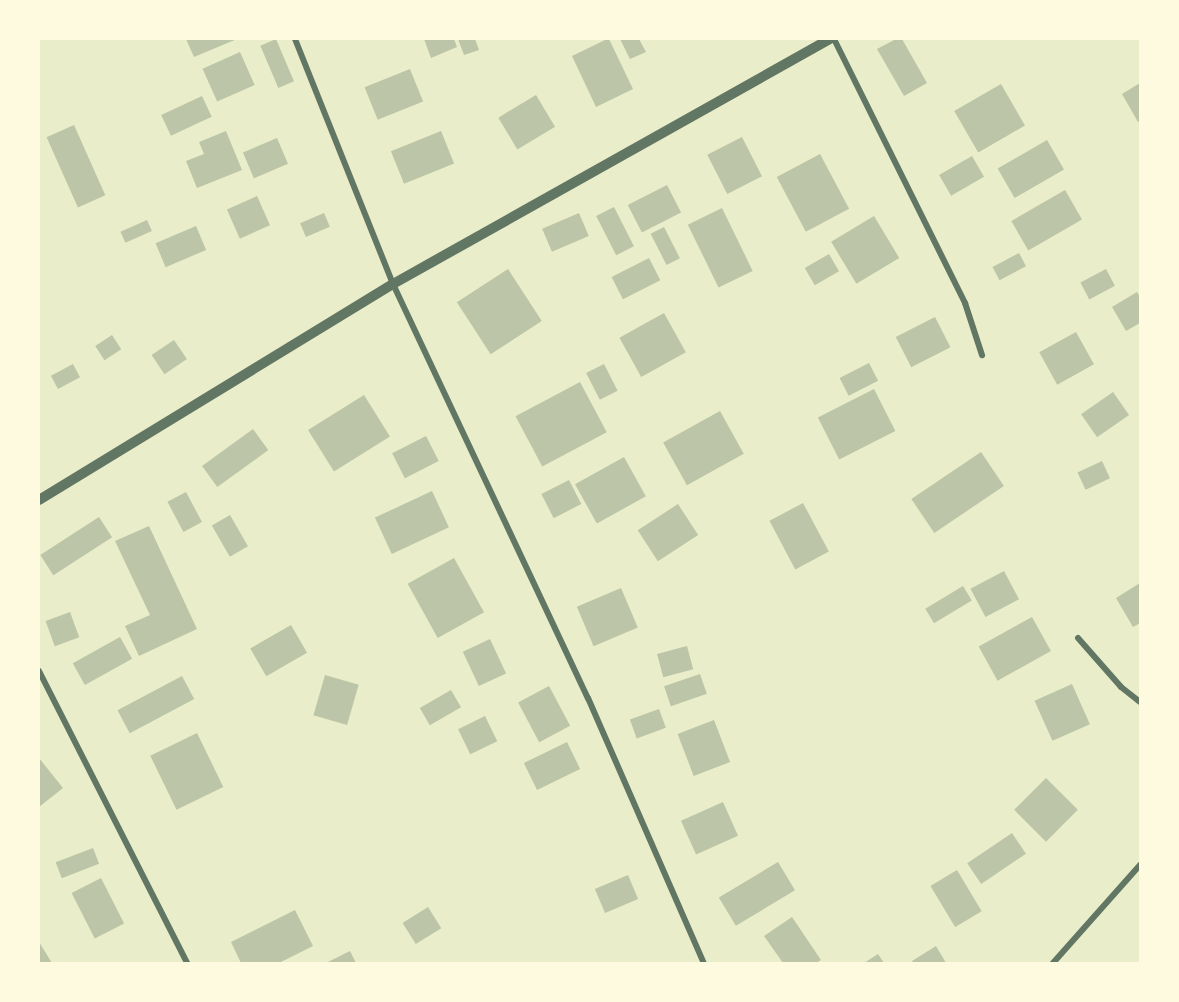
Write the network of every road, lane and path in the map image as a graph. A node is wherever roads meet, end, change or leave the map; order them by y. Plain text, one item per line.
1 (295, 39) edge
2 (832, 39) edge
3 (393, 284) junction
4 (982, 355) dead end
5 (39, 500) edge
6 (1078, 639) dead end
7 (39, 671) edge
8 (1140, 702) edge
9 (1140, 865) edge
10 (187, 963) edge
11 (704, 963) edge
12 (1053, 963) edge

1 - 3 street
2 - 3 street
2 - 4 street
3 - 5 street
3 - 11 street
6 - 8 street
7 - 10 street
9 - 12 street

